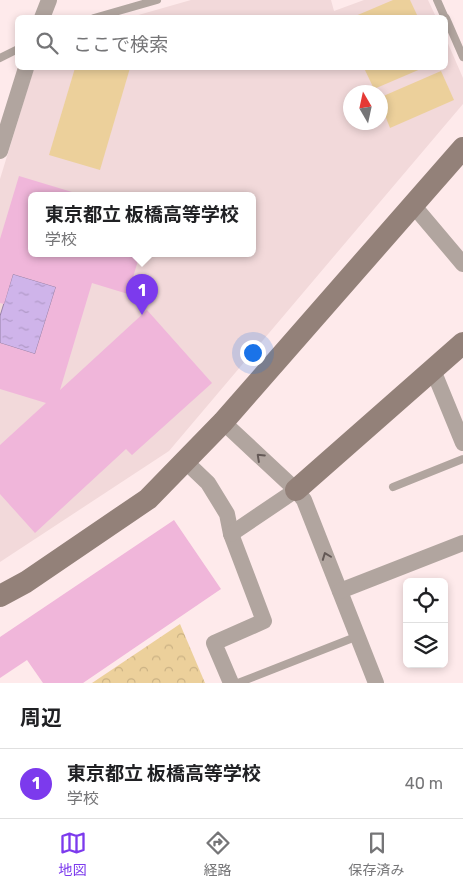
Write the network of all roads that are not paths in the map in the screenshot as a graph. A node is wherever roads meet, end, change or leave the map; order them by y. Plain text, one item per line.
1 (49, 0) edge
2 (157, 0) edge
3 (437, 0) edge
4 (43, 15) edge
5 (104, 15) edge
6 (444, 15) edge
7 (448, 25) edge
8 (15, 50) edge
9 (0, 58) edge
10 (463, 58) edge
11 (25, 70) edge
12 (463, 148) edge
13 (0, 151) edge
14 (414, 205) junction
15 (463, 264) edge
16 (463, 343) edge
17 (433, 370) junction
18 (224, 422) junction
19 (463, 443) edge
20 (463, 459) edge
21 (185, 461) junction
22 (393, 487) dead end
23 (296, 490) junction
24 (231, 534) junction
25 (463, 543) edge
26 (340, 591) junction
27 (0, 596) edge
28 (358, 636) junction
29 (231, 683) edge
30 (238, 683) edge
31 (376, 683) edge

1 - 4 street
2 - 5 lane
3 - 6 lane
7 - 10 lane
8 - 9 lane
11 - 13 street
12 - 14 street
14 - 15 street
14 - 18 street
16 - 17 street
17 - 19 street
17 - 23 street
18 - 21 street
23 -> 18 street
20 - 22 lane
21 - 24 street
21 - 27 street
23 - 24 street
26 -> 23 street
24 - 29 street
25 - 26 street
26 - 28 street
28 - 30 lane
28 - 31 street

